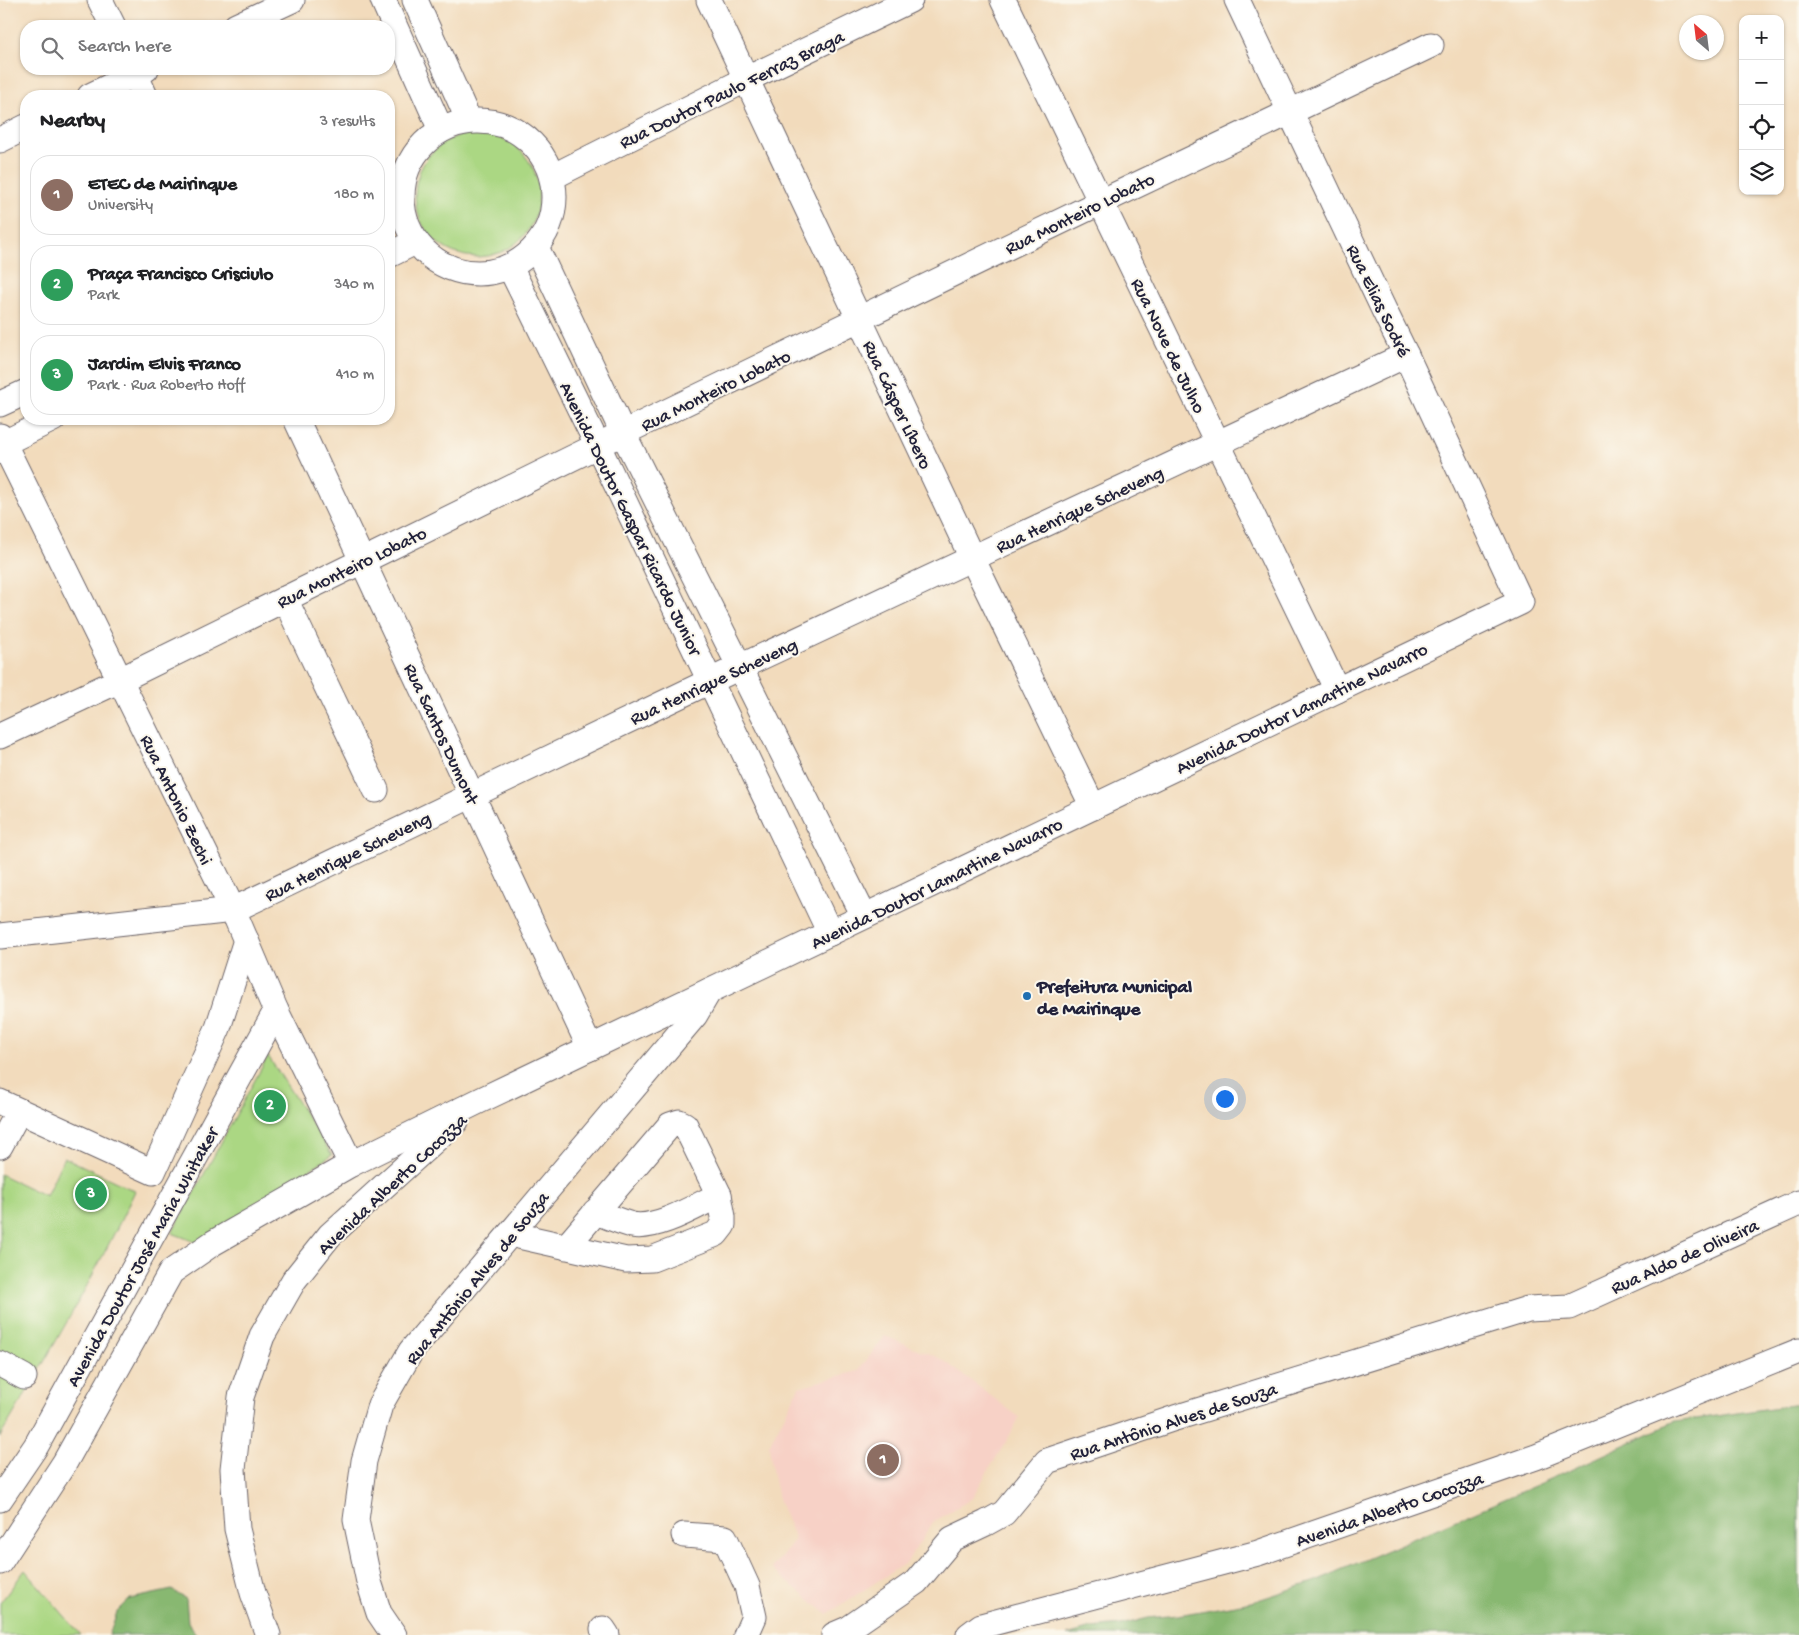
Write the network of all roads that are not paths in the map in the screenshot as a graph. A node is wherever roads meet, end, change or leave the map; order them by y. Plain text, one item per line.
1 (100, 0) edge
2 (292, 0) edge
3 (383, 0) edge
4 (416, 0) edge
5 (709, 0) edge
6 (910, 0) edge
7 (1003, 0) edge
8 (1237, 0) edge
9 (110, 20) edge
10 (249, 20) edge
11 (392, 20) edge
12 (395, 27) edge
13 (1431, 46) dead end
14 (129, 75) edge
15 (139, 75) edge
16 (747, 79) junction
17 (101, 90) edge
18 (143, 90) edge
19 (1289, 111) junction
20 (469, 121) junction
21 (441, 130) junction
22 (20, 131) edge
23 (0, 140) edge
24 (552, 177) junction
25 (1101, 202) junction
26 (396, 214) edge
27 (415, 242) junction
28 (536, 247) junction
29 (395, 252) edge
30 (510, 267) junction
31 (860, 319) junction
32 (1406, 355) junction
33 (20, 395) edge
34 (0, 404) edge
35 (39, 425) edge
36 (299, 425) edge
37 (623, 433) junction
38 (1, 441) edge
39 (1217, 443) junction
40 (598, 446) junction
41 (972, 558) junction
42 (363, 560) junction
43 (284, 599) junction
44 (1521, 602) joint
45 (740, 667) junction
46 (120, 680) junction
47 (710, 681) junction
48 (1337, 690) junction
49 (0, 736) edge
50 (376, 790) dead end
51 (472, 795) junction
52 (1093, 806) junction
53 (233, 910) junction
54 (864, 916) junction
55 (830, 933) junction
56 (0, 936) edge
57 (246, 940) junction
58 (708, 991) junction
59 (276, 1011) junction
60 (590, 1048) junction
61 (480, 1101) junction
62 (9, 1107) edge
63 (0, 1146) edge
64 (351, 1164) junction
65 (719, 1195) junction
66 (1799, 1203) edge
67 (595, 1212) junction
68 (648, 1225) junction
69 (510, 1234) junction
70 (566, 1247) junction
71 (652, 1259) junction
72 (1569, 1307) joint
73 (1799, 1351) edge
74 (0, 1364) edge
75 (24, 1377) dead end
76 (0, 1499) edge
77 (684, 1535) dead end
78 (0, 1562) edge
79 (268, 1635) edge
80 (394, 1635) edge
81 (746, 1635) edge
82 (834, 1635) edge
83 (969, 1635) edge

1 - 9 street
2 - 10 street
3 - 11 street
4 - 20 street
5 - 16 street, Rua Cásper Líbero
6 - 16 street, Rua Doutor Paulo Ferraz Braga
7 - 25 street, Rua Nove de Julho
8 - 19 street, Rua Elias Sodré
12 - 21 street
13 - 19 street, Rua Monteiro Lobato
14 - 17 street
15 - 18 street
16 - 24 street, Rua Doutor Paulo Ferraz Braga
16 - 31 street, Rua Cásper Líbero
19 - 25 street, Rua Monteiro Lobato
19 - 32 street, Rua Elias Sodré
20 - 21 street
20 - 24 street
21 - 26 street
22 - 23 street
24 - 28 street
25 - 31 street, Rua Monteiro Lobato
25 - 39 street, Rua Nove de Julho
26 - 27 street
27 - 29 street
27 - 30 street
28 - 30 street
28 - 37 street, Avenida Doutor Gaspar Ricardo Junior
30 - 40 street, Avenida Doutor Gaspar Ricardo Junior
31 - 37 street, Rua Monteiro Lobato
31 - 41 street, Rua Cásper Líbero
32 - 39 street, Rua Henrique Scheveng
32 - 44 street, Rua Elias Sodré
33 - 34 street
35 - 38 street
36 - 42 street, Rua Santos Dumont
37 - 40 street, Rua Monteiro Lobato
37 - 45 street, Avenida Doutor Gaspar Ricardo Junior
38 - 46 street, Rua Antonio Zechi
39 - 41 street, Rua Henrique Scheveng
39 - 48 street, Rua Nove de Julho
40 - 42 street, Rua Monteiro Lobato
40 - 47 street, Avenida Doutor Gaspar Ricardo Junior
41 - 45 street, Rua Henrique Scheveng
41 - 52 street, Rua Cásper Líbero
42 - 43 street, Rua Monteiro Lobato
42 - 51 street, Rua Santos Dumont
43 - 46 street, Rua Monteiro Lobato
43 - 50 street
44 - 48 street, Avenida Doutor Lamartine Navarro
45 - 47 street, Rua Henrique Scheveng
45 - 54 street, Avenida Doutor Gaspar Ricardo Junior
46 - 49 street, Rua Monteiro Lobato
46 - 53 street, Rua Antonio Zechi
47 - 51 street, Rua Henrique Scheveng
47 - 55 street, Avenida Doutor Gaspar Ricardo Junior
48 - 52 street, Avenida Doutor Lamartine Navarro
51 - 53 street, Rua Henrique Scheveng
51 - 60 street, Rua Santos Dumont
52 - 54 street, Avenida Doutor Lamartine Navarro
53 - 56 street, Rua Henrique Scheveng
53 - 57 street, Rua Antonio Zechi
54 - 55 street, Avenida Doutor Lamartine Navarro
55 - 58 street, Avenida Doutor Lamartine Navarro
57 - 59 street, Rua Antonio Zechi
57 - 62 street
58 - 60 street, Avenida Doutor Lamartine Navarro
58 - 69 street, Rua Antônio Alves de Souza
59 - 64 street, Rua Antonio Zechi
59 - 76 street, Avenida Doutor José Maria Whitaker
60 - 61 street, Avenida Doutor Lamartine Navarro
61 - 64 street, Avenida Doutor Lamartine Navarro
61 - 79 street, Avenida Alberto Cocozza
62 - 63 street
64 - 78 street, Avenida Doutor José Maria Whitaker
65 - 67 street
65 - 68 street
65 - 71 street
66 - 72 street, Rua Aldo de Oliveira
67 - 68 street
67 - 70 street
68 - 71 street
69 - 70 street
69 - 80 street, Rua Antônio Alves de Souza
70 - 71 street
72 - 82 street, Rua Antônio Alves de Souza
73 - 83 street, Avenida Alberto Cocozza
74 - 75 street
77 - 81 street

